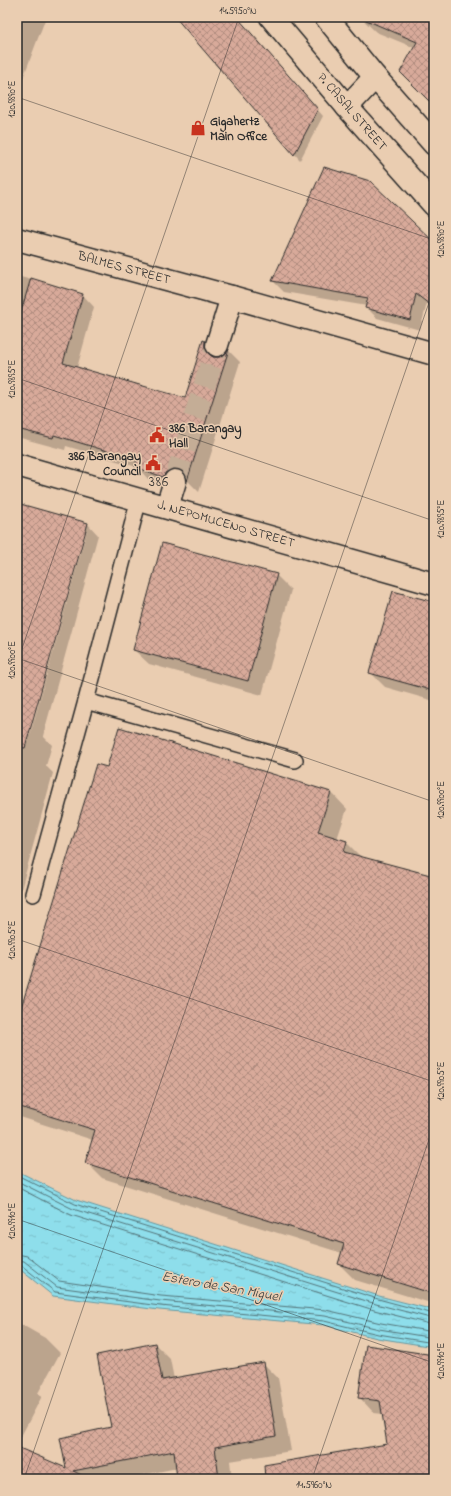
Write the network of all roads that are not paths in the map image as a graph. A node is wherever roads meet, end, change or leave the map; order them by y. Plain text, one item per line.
1 (270, 17) edge
2 (326, 17) edge
3 (375, 77) junction
4 (347, 107) junction
5 (434, 144) edge
6 (434, 205) edge
7 (17, 239) edge
8 (232, 297) junction
9 (217, 345) tunnel mouth
10 (434, 354) edge
11 (17, 465) edge
12 (175, 481) tunnel mouth
13 (139, 499) junction
14 (167, 507) junction
15 (434, 584) edge
16 (86, 700) junction
17 (294, 760) dead end
18 (33, 894) dead end

1 - 4 street, P. CASAL STREET
2 - 3 street
3 - 4 street
3 - 5 street
4 - 6 street, P. CASAL STREET
7 - 8 street, BALMES STREET
8 - 9 street
8 - 10 street, BALMES STREET
11 - 13 street, J. NEPOMUCENO STREET
12 - 14 street
13 - 14 street, J. NEPOMUCENO STREET
13 - 16 lane
14 - 15 street, J. NEPOMUCENO STREET
16 - 17 lane
16 - 18 lane

